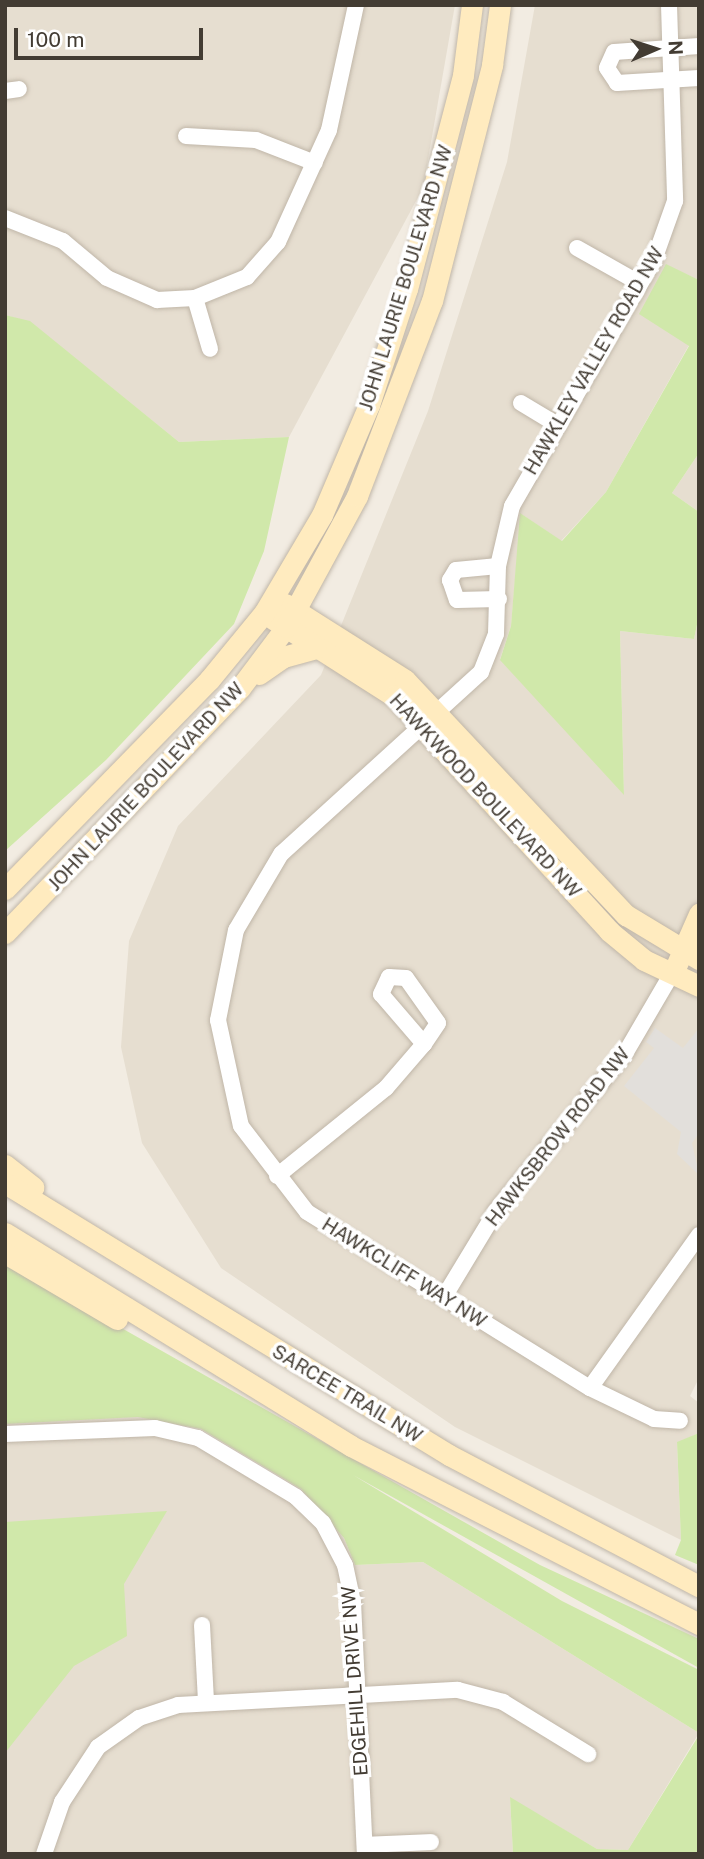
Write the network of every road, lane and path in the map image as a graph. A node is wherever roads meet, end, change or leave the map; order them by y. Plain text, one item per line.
1 (356, 5) edge
2 (472, 5) edge
3 (499, 5) edge
4 (669, 5) edge
5 (699, 46) edge
6 (670, 48) junction
7 (699, 78) edge
8 (671, 80) junction
9 (186, 136) dead end
10 (315, 163) junction
11 (5, 218) edge
12 (577, 248) dead end
13 (639, 283) junction
14 (195, 299) junction
15 (210, 349) dead end
16 (521, 403) dead end
17 (554, 423) junction
18 (498, 566) junction
19 (499, 599) junction
20 (269, 605) junction
21 (290, 618) junction
22 (316, 648) junction
23 (240, 688) junction
24 (440, 716) junction
25 (423, 729) junction
26 (60, 832) junction
27 (5, 873) edge
28 (55, 884) junction
29 (5, 889) edge
30 (699, 914) edge
31 (5, 933) edge
32 (5, 946) edge
33 (691, 956) edge
34 (671, 975) junction
35 (699, 986) edge
36 (424, 1044) dead end
37 (5, 1165) edge
38 (277, 1176) junction
39 (5, 1183) edge
40 (5, 1197) edge
41 (62, 1219) junction
42 (5, 1233) edge
43 (699, 1235) edge
44 (5, 1253) edge
45 (444, 1297) junction
46 (223, 1318) junction
47 (213, 1365) junction
48 (590, 1388) junction
49 (680, 1421) dead end
50 (5, 1434) edge
51 (699, 1586) edge
52 (699, 1624) edge
53 (202, 1625) dead end
54 (356, 1693) junction
55 (206, 1701) junction
56 (589, 1754) dead end
57 (431, 1842) dead end
58 (365, 1850) edge
59 (44, 1854) edge

1 - 10 street
2 - 20 main road, JOHN LAURIE BOULEVARD NW
3 - 21 main road, JOHN LAURIE BOULEVARD NW
4 - 6 street, HAWKLEY VALLEY ROAD NW
5 - 6 street
6 - 8 street, HAWKLEY VALLEY ROAD NW
6 - 8 street
7 - 8 street
8 - 13 street, HAWKLEY VALLEY ROAD NW
9 - 10 street
10 - 14 street
11 - 14 street
12 - 13 street
13 - 17 street, HAWKLEY VALLEY ROAD NW
14 - 15 street
16 - 17 street
17 - 18 street, HAWKLEY VALLEY ROAD NW
18 - 19 street, HAWKLEY VALLEY ROAD NW
18 - 19 street
19 - 24 street, HAWKLEY VALLEY ROAD NW
20 - 21 main road, HAWKWOOD BOULEVARD NW
20 - 26 main road, JOHN LAURIE BOULEVARD NW
21 - 22 main road, HAWKWOOD BOULEVARD NW
21 - 23 main road, JOHN LAURIE BOULEVARD NW
21 - 24 main road, HAWKWOOD BOULEVARD NW
22 - 23 main road
22 - 25 main road, HAWKWOOD BOULEVARD NW
23 - 28 main road, JOHN LAURIE BOULEVARD NW
24 - 25 street, HAWKLEY VALLEY ROAD NW
24 - 33 main road, HAWKWOOD BOULEVARD NW
25 - 34 main road, HAWKWOOD BOULEVARD NW
25 - 38 street, HAWKCLIFF WAY NW
26 - 27 main road
26 - 29 main road, JOHN LAURIE BOULEVARD NW
28 - 31 main road, JOHN LAURIE BOULEVARD NW
28 - 32 main road
30 - 33 main road
33 - 34 main road
34 - 35 main road, HAWKWOOD BOULEVARD NW
34 - 45 street, HAWKSBROW ROAD NW
36 - 38 street
37 - 46 main road
38 - 45 street, HAWKCLIFF WAY NW
39 - 41 main road, SARCEE TRAIL NW
40 - 41 main road
41 - 46 main road, SARCEE TRAIL NW
42 - 47 main road
43 - 48 street
44 - 47 main road
45 - 48 street, HAWKCLIFF WAY NW
46 - 51 main road, SARCEE TRAIL NW
47 - 52 main road
48 - 49 street, HAWKCLIFF WAY NW
50 - 54 street, EDGEHILL DRIVE NW
53 - 55 street
54 - 55 street
54 - 56 street
54 - 58 street, EDGEHILL DRIVE NW
55 - 59 street
57 - 58 street

